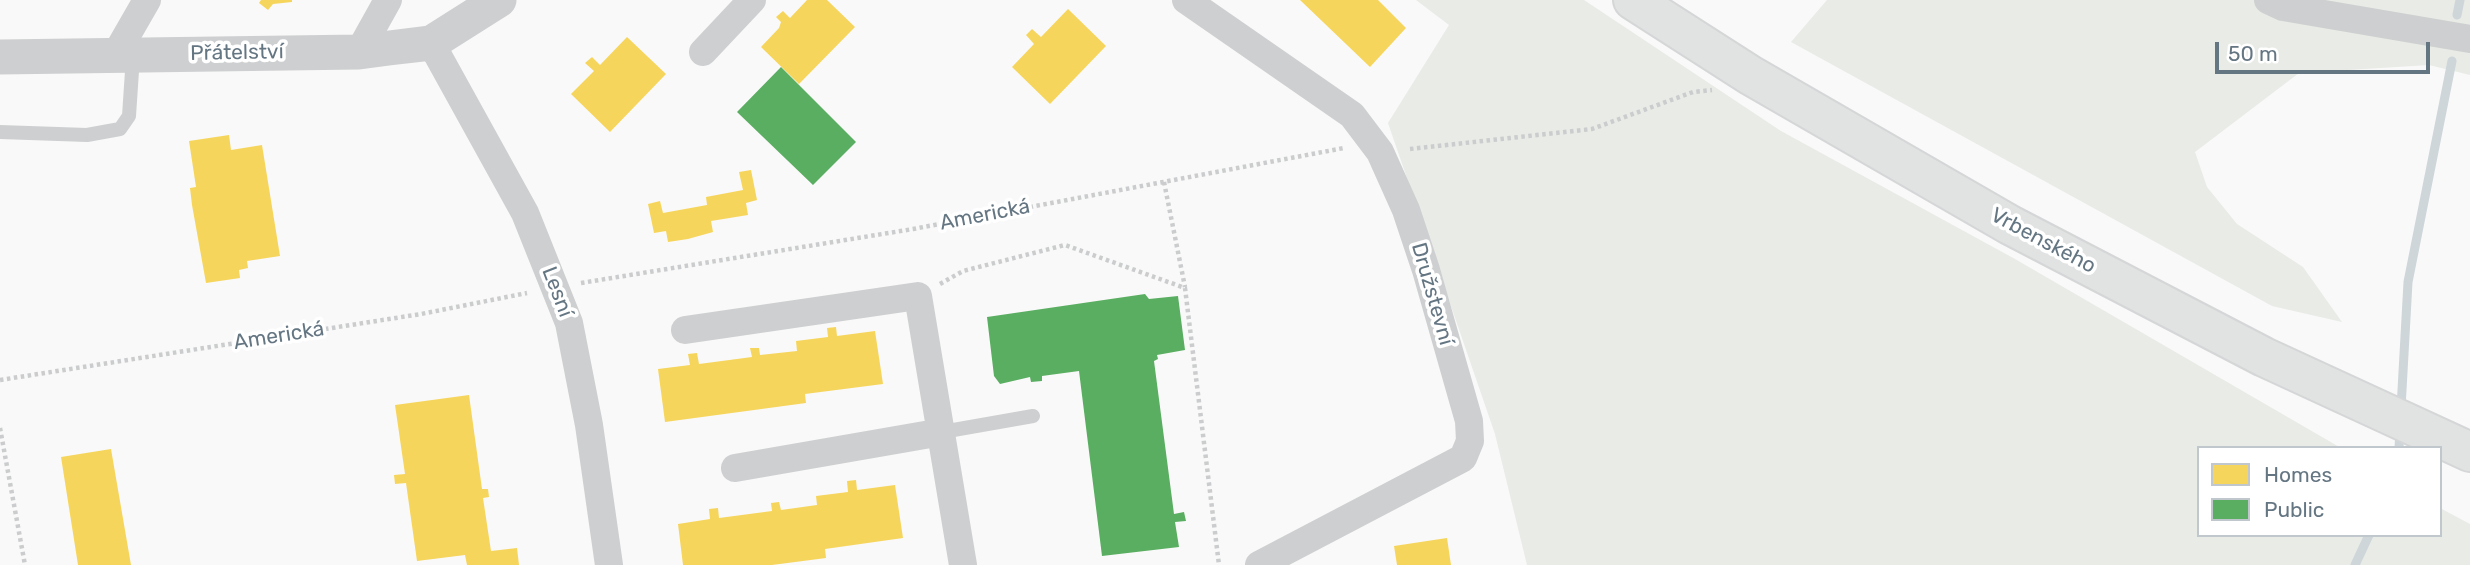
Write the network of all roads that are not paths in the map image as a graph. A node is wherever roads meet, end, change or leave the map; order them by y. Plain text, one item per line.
1 (147, 0) edge
2 (388, 0) edge
3 (499, 0) edge
4 (752, 0) edge
5 (1186, 0) edge
6 (1633, 0) edge
7 (2268, 0) edge
8 (2470, 39) edge
9 (431, 43) junction
10 (359, 52) junction
11 (703, 52) dead end
12 (125, 54) junction
13 (0, 57) edge
14 (0, 132) edge
15 (685, 330) dead end
16 (1032, 416) dead end
17 (942, 432) junction
18 (2470, 452) edge
19 (735, 468) dead end
20 (608, 565) edge
21 (963, 565) edge
22 (1259, 565) edge

1 - 12 street
2 - 10 street
3 - 9 street, Přátelství
4 - 11 street
5 - 22 street, Družstevní
6 - 18 main road, Vrbenského
7 - 8 street
9 - 10 street, Přátelství
9 - 20 street, Lesní
10 - 12 street, Přátelství
12 - 13 street, Přátelství
12 - 14 lane
15 - 17 street
16 - 17 lane
17 - 19 street
17 - 21 street

